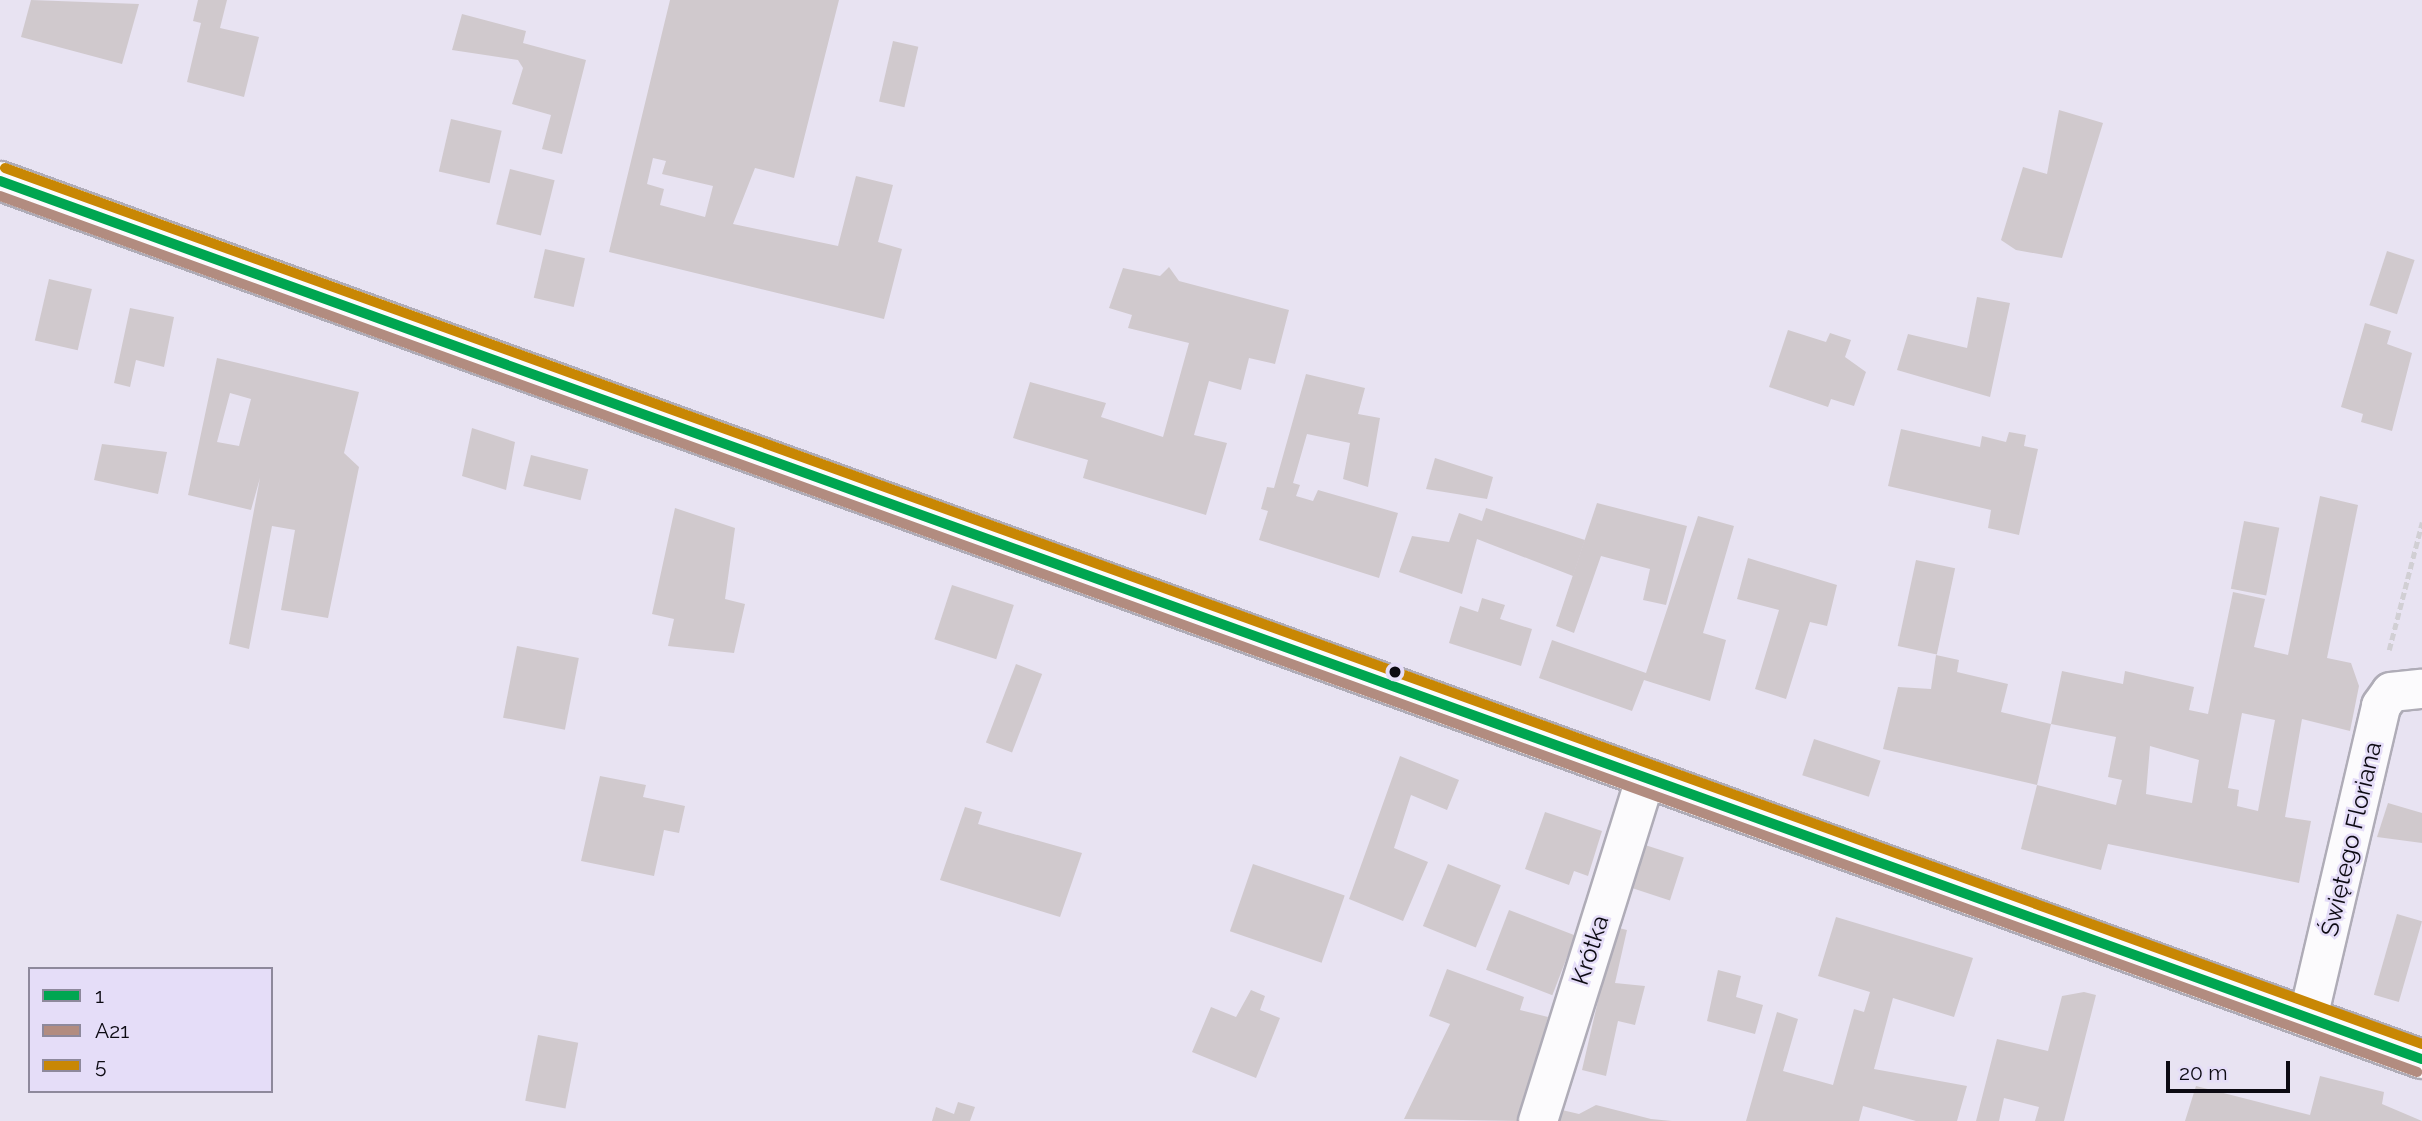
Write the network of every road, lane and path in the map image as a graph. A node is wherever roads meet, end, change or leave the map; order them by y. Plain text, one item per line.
1 (0, 181) edge
2 (2422, 522) edge
3 (2422, 688) edge
4 (2381, 706) junction
5 (1646, 780) junction
6 (2308, 1018) junction
7 (2422, 1059) edge
8 (1538, 1121) edge

1 - 5 street
2 - 4 path
3 - 4 street
4 - 6 street, Świętego Floriana
5 - 6 street
5 - 8 street, Krótka
6 - 7 street

